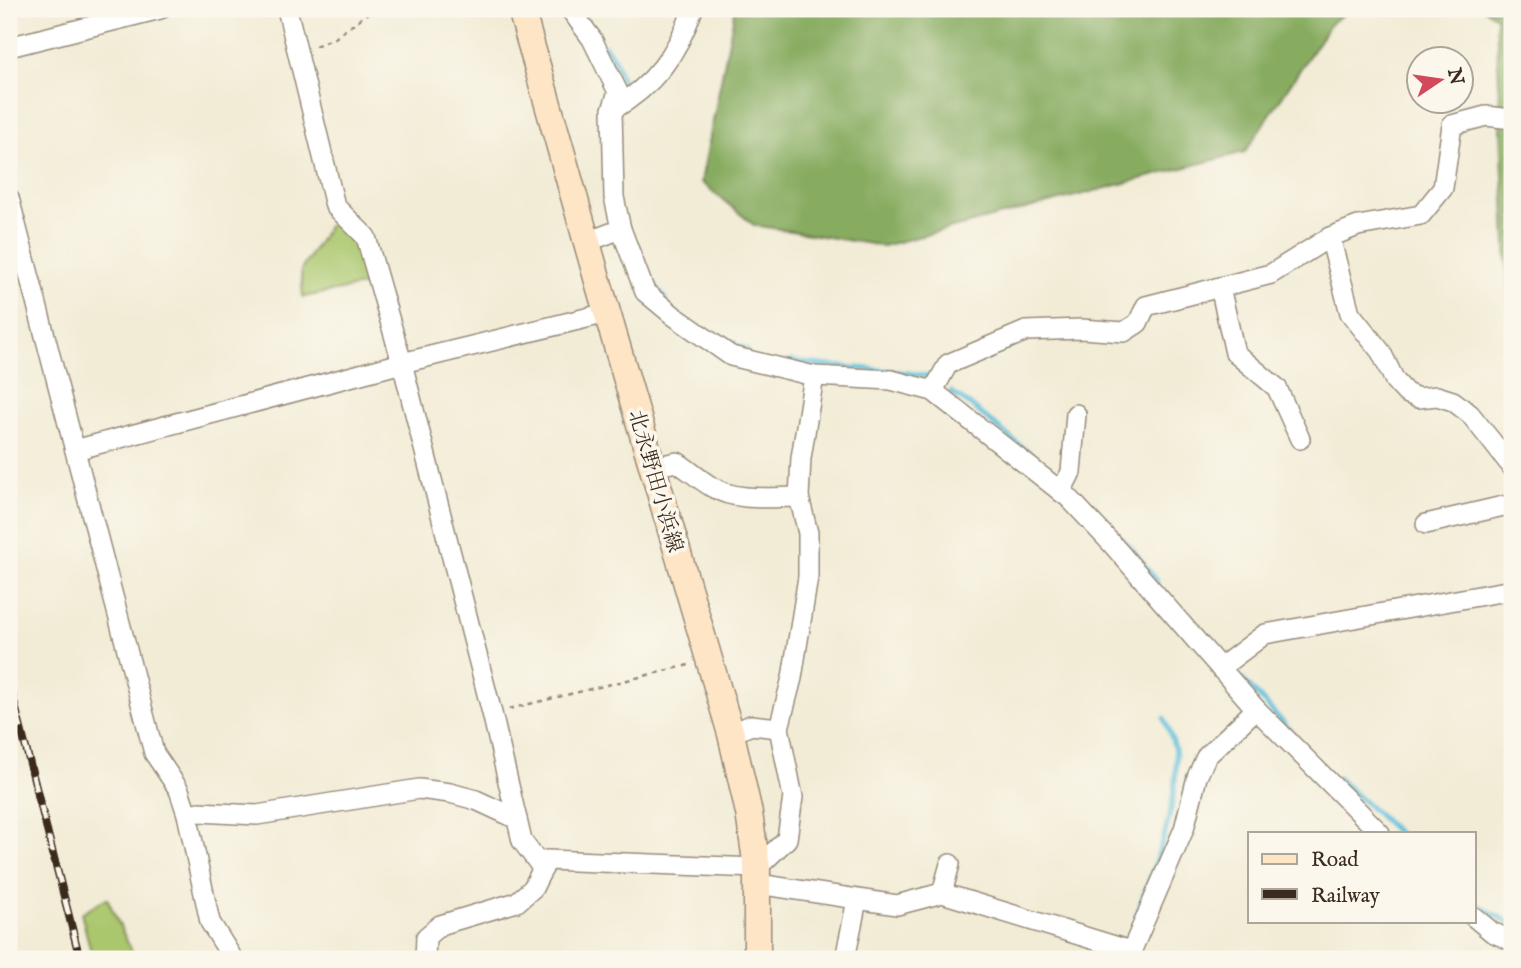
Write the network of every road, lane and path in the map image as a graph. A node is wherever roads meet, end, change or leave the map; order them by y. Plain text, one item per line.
1 (160, 9) edge
2 (287, 9) edge
3 (373, 9) edge
4 (521, 9) edge
5 (570, 9) edge
6 (693, 9) edge
7 (9, 47) edge
8 (298, 51) junction
9 (618, 107) junction
10 (1512, 119) edge
11 (9, 198) edge
12 (621, 229) junction
13 (1330, 237) junction
14 (587, 243) junction
15 (1220, 287) junction
16 (607, 313) junction
17 (402, 363) junction
18 (814, 376) junction
19 (933, 391) junction
20 (1076, 414) dead end
21 (1300, 439) dead end
22 (75, 450) junction
23 (652, 467) junction
24 (1512, 467) edge
25 (1061, 492) junction
26 (799, 497) junction
27 (1512, 504) edge
28 (1426, 524) dead end
29 (1512, 590) edge
30 (709, 660) junction
31 (1220, 668) junction
32 (1256, 709) junction
33 (492, 713) junction
34 (779, 728) junction
35 (731, 734) junction
36 (187, 814) junction
37 (517, 819) junction
38 (1379, 832) edge
39 (950, 864) dead end
40 (543, 869) junction
41 (757, 876) junction
42 (942, 893) junction
43 (858, 900) junction
44 (1476, 919) edge
45 (1512, 940) edge
46 (1130, 955) edge
47 (233, 959) edge
48 (425, 959) edge
49 (757, 959) edge
50 (845, 959) edge

1 - 7 street
2 - 8 street
3 - 8 path
4 - 14 main road, 北永野田小浜線
5 - 9 street
6 - 9 street
8 - 17 street
9 - 12 street
10 - 13 street
11 - 22 street
12 - 14 street
12 - 18 street
13 - 15 street
13 - 24 street
14 - 16 main road, 北永野田小浜線
15 - 19 street
15 - 21 street
16 - 17 street
16 - 23 main road, 北永野田小浜線
17 - 22 street
17 - 33 street
18 - 19 street
18 - 26 street
19 - 25 street
20 - 25 street
22 - 36 street
23 - 26 street
23 - 30 main road, 北永野田小浜線
25 - 31 street
26 - 34 street
27 - 28 street
29 - 31 street
30 - 33 path
30 - 35 main road, 北永野田小浜線
31 - 32 street
32 - 38 street
32 - 46 street
33 - 37 street
34 - 35 street
34 - 41 street
35 - 41 main road, 北永野田小浜線
36 - 37 street
36 - 47 street
37 - 40 street
39 - 42 street
40 - 41 street
40 - 48 street
41 - 43 street
41 - 49 main road, 北永野田小浜線
42 - 43 street
42 - 46 street
43 - 50 street
44 - 45 street

